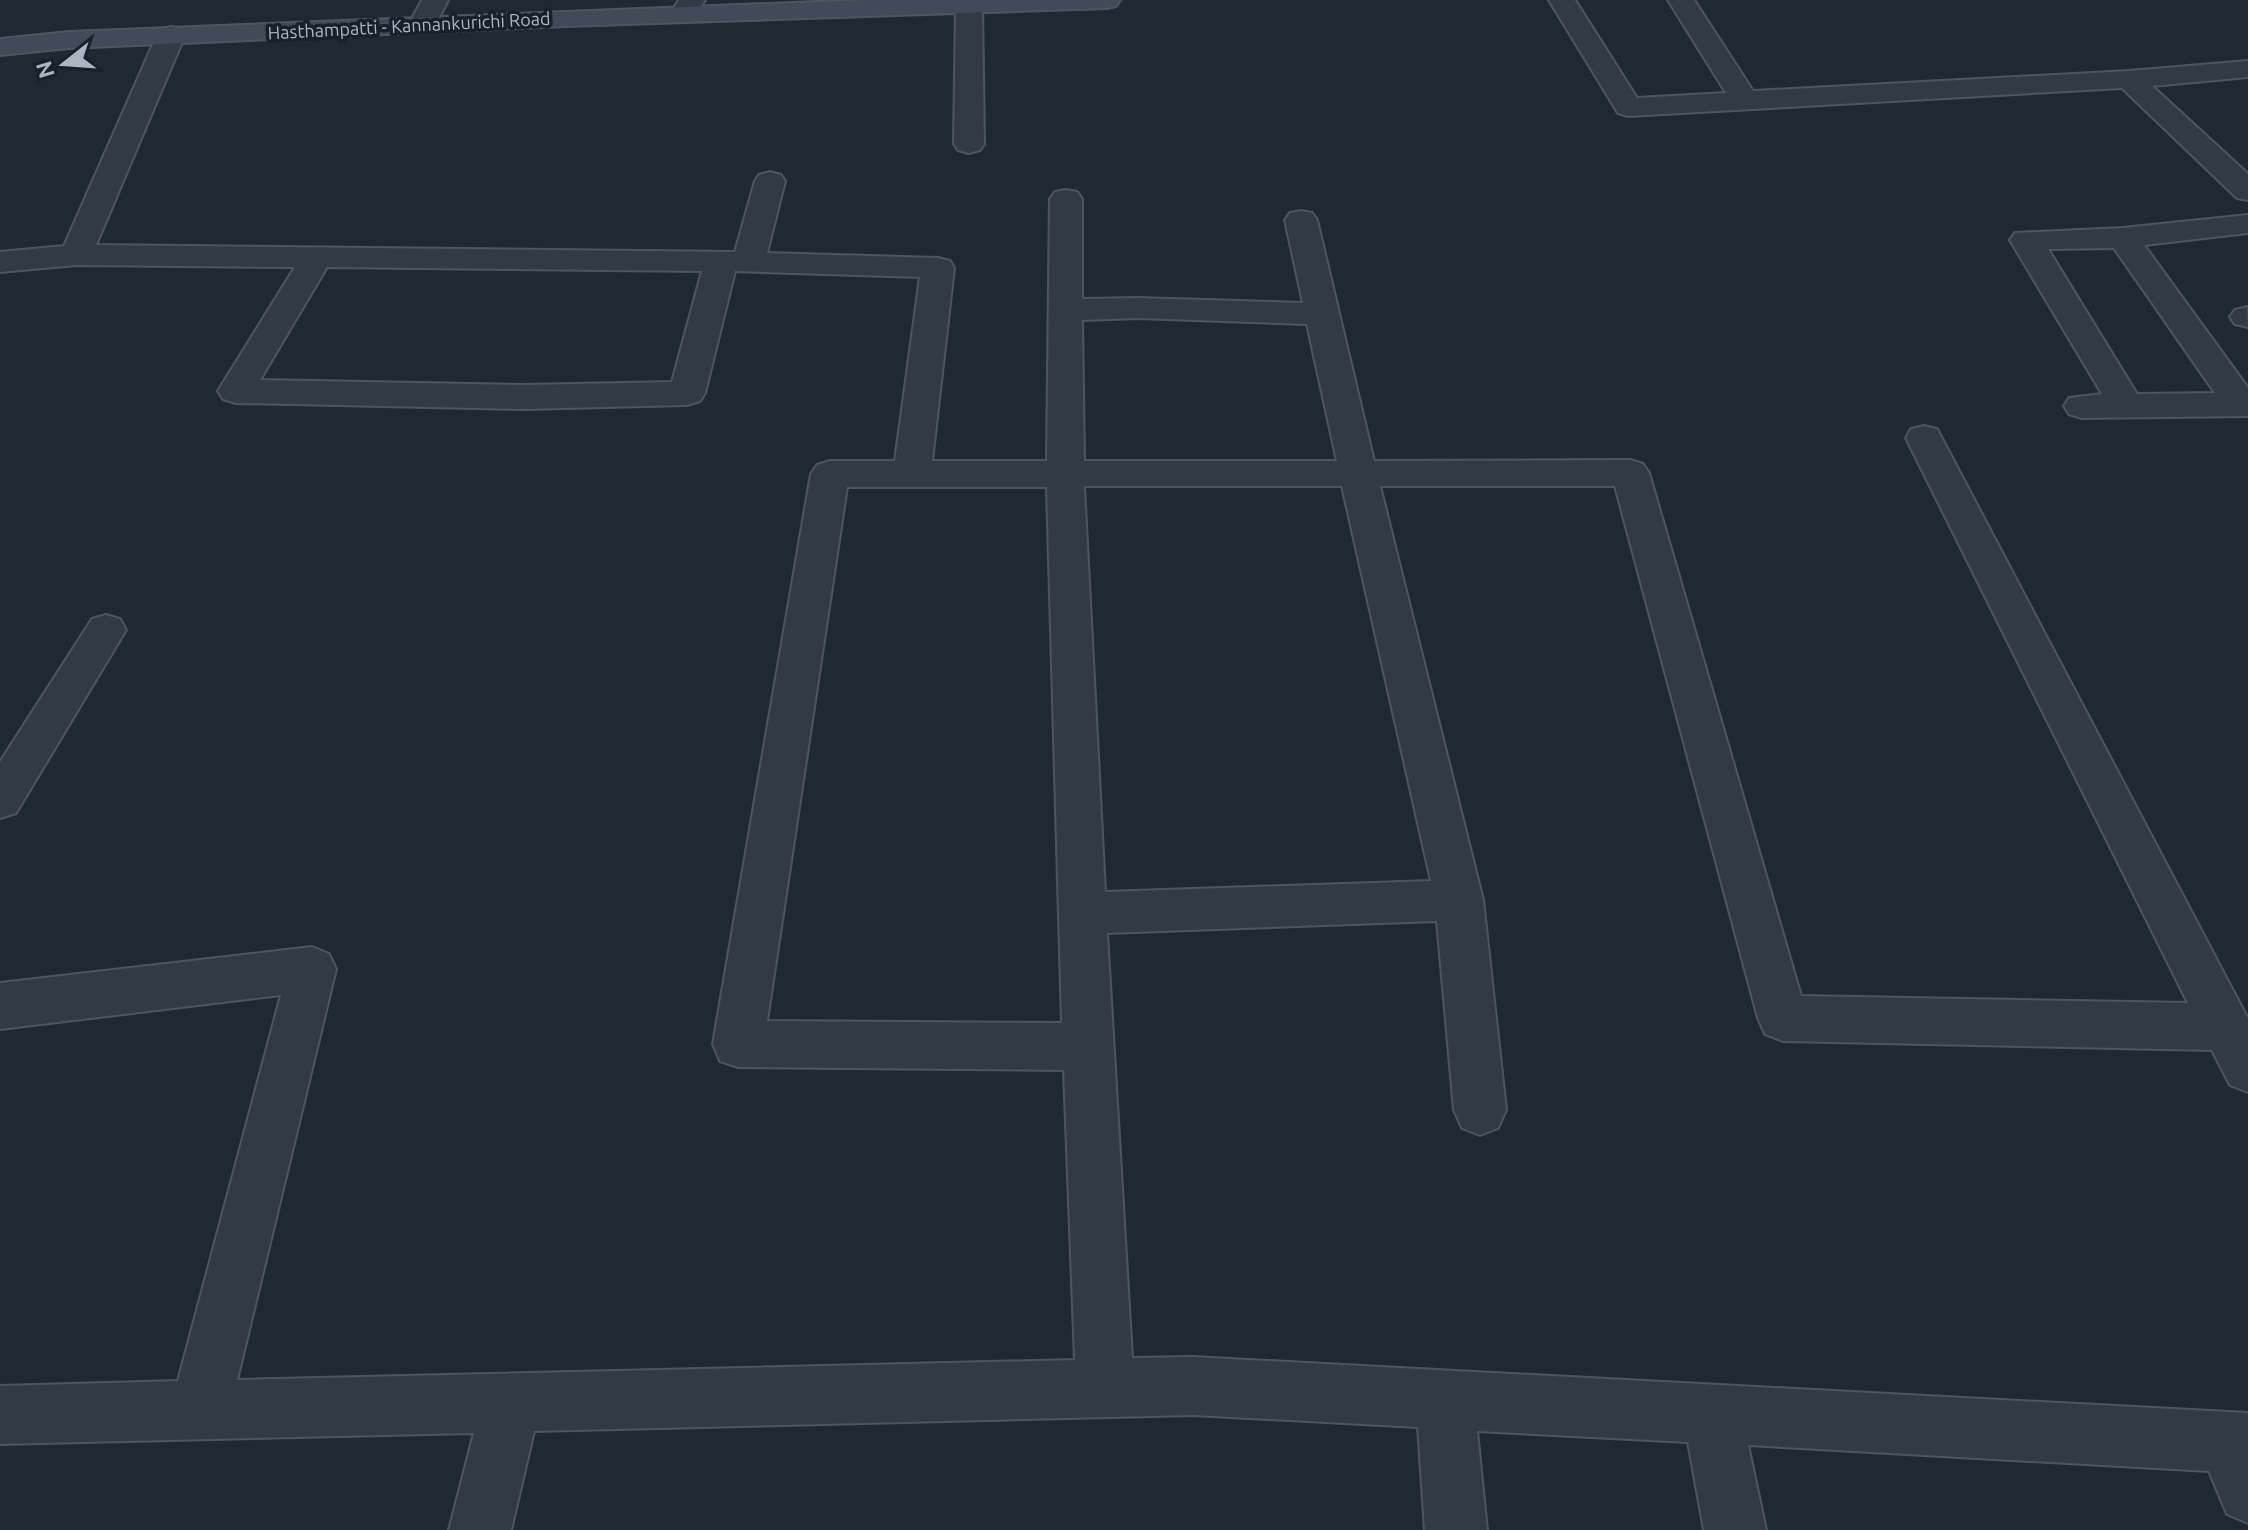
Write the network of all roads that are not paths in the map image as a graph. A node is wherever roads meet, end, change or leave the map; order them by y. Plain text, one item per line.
1 (1107, 0) edge
2 (1562, 0) edge
3 (1681, 0) edge
4 (969, 5) junction
5 (687, 7) edge
6 (429, 12) edge
7 (171, 35) junction
8 (0, 47) edge
9 (2248, 69) edge
10 (2129, 79) junction
11 (1746, 102) junction
12 (969, 144) dead end
13 (770, 181) dead end
14 (2248, 191) edge
15 (1066, 199) dead end
16 (1301, 220) dead end
17 (2248, 224) edge
18 (2123, 238) junction
19 (76, 255) junction
20 (317, 257) junction
21 (734, 261) junction
22 (0, 262) edge
23 (1066, 310) junction
24 (1323, 314) junction
25 (2244, 404) edge
26 (2126, 405) junction
27 (2082, 406) dead end
28 (1924, 438) dead end
29 (1065, 473) junction
30 (1358, 473) junction
31 (912, 474) junction
32 (106, 630) dead end
33 (0, 800) edge
34 (1459, 900) junction
35 (1083, 913) junction
36 (0, 1006) edge
37 (2226, 1027) junction
38 (1088, 1047) junction
39 (2248, 1068) edge
40 (1480, 1110) dead end
41 (1105, 1388) junction
42 (1445, 1399) junction
43 (511, 1402) junction
44 (200, 1411) junction
45 (1712, 1414) junction
46 (0, 1415) edge
47 (2241, 1459) edge
48 (480, 1530) edge
49 (1456, 1530) edge
50 (1735, 1530) edge

1 - 4 main road, Hasthampatti - Kannankurichi Road
2 - 11 street
3 - 11 street
4 - 5 main road, Hasthampatti - Kannankurichi Road
4 - 12 street
5 - 6 main road, Hasthampatti - Kannankurichi Road
6 - 7 main road, Hasthampatti - Kannankurichi Road
7 - 8 main road, Hasthampatti - Kannankurichi Road
7 - 19 street
9 - 10 street
10 - 11 street
10 - 14 street
13 - 21 street
15 - 23 street
16 - 24 street
17 - 18 street
18 - 25 street
18 - 26 street
19 - 20 street
19 - 22 street
20 - 21 street
20 - 21 street
21 - 31 street
23 - 24 street
23 - 29 street
24 - 30 street
25 - 26 street
26 - 27 street
28 - 37 street
29 - 30 street
29 - 31 street
29 - 35 street
30 - 34 street
30 - 37 street
31 - 38 street
32 - 33 street
34 - 35 street
34 - 40 street
35 - 38 street
36 - 44 street
37 - 39 street
38 - 41 street
41 - 42 street
41 - 43 street
42 - 45 street
42 - 49 street
43 - 44 street
43 - 48 street
44 - 46 street
45 - 47 street
45 - 50 street

